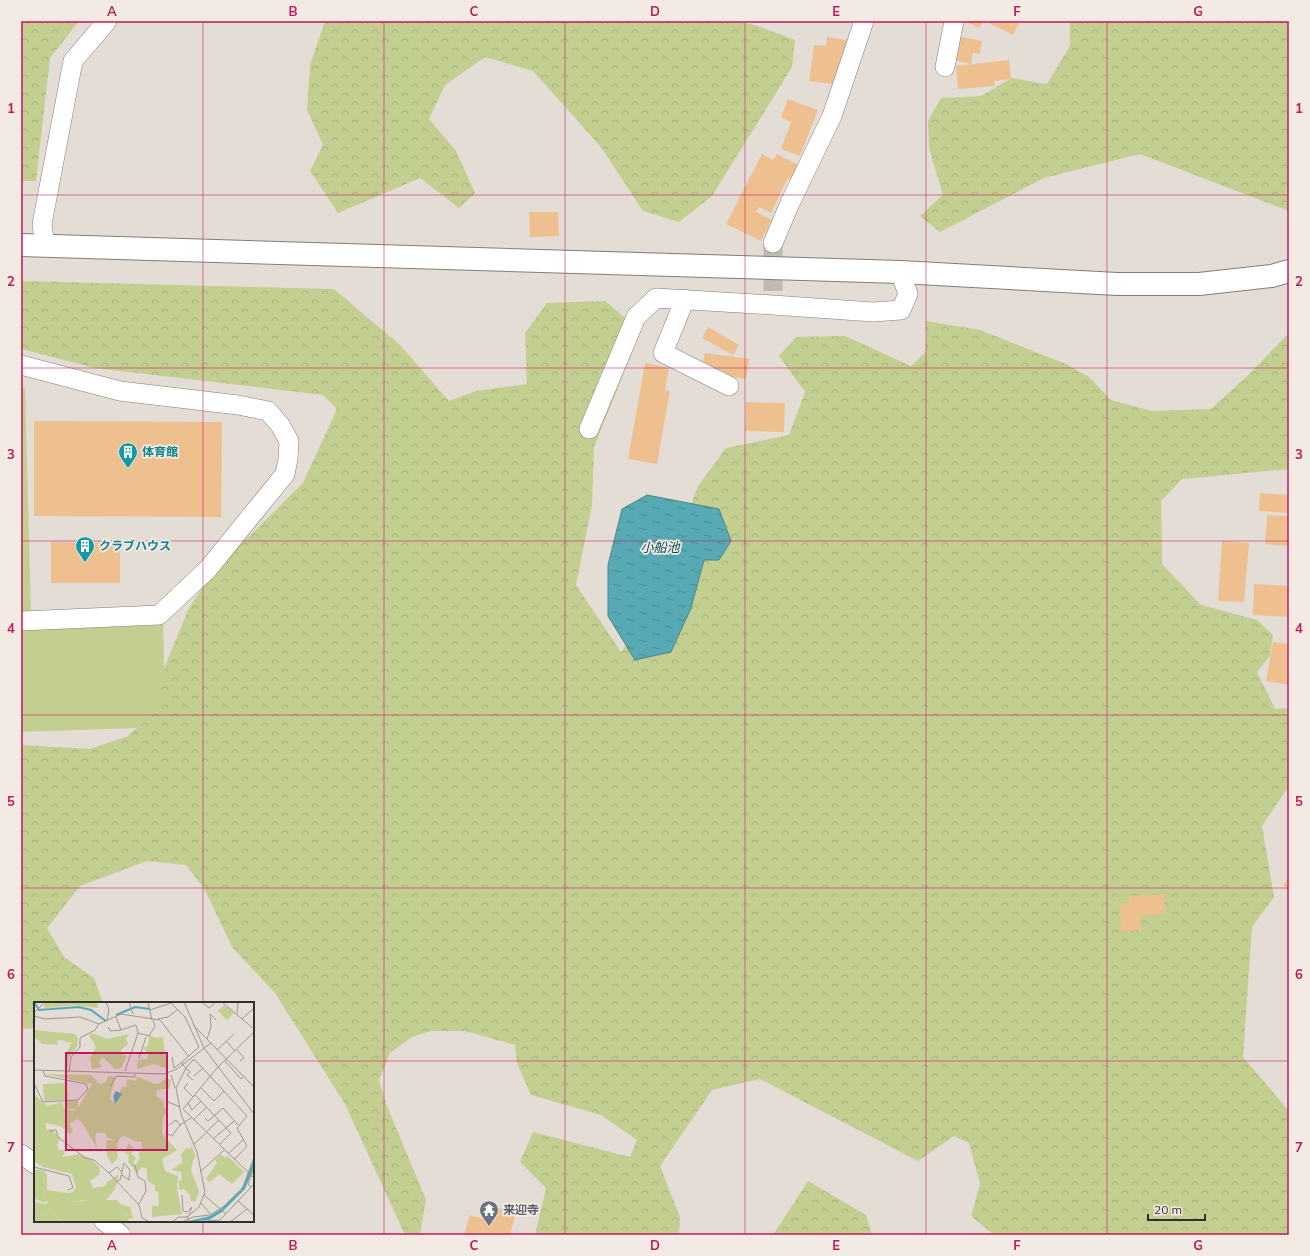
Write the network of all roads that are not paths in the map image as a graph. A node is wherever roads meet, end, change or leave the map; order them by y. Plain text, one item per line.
1 (107, 21) edge
2 (864, 21) edge
3 (954, 21) edge
4 (944, 67) dead end
5 (773, 243) tunnel mouth
6 (21, 245) edge
7 (45, 246) junction
8 (1289, 271) edge
9 (900, 272) junction
10 (685, 299) junction
11 (21, 365) edge
12 (729, 386) dead end
13 (589, 429) dead end
14 (21, 621) edge
15 (21, 1154) edge
16 (34, 1163) edge
17 (105, 1222) edge
18 (121, 1235) edge

1 - 7 street
2 - 5 street
3 - 4 street
6 - 7 street
7 - 9 street
8 - 9 street
9 - 10 street
10 - 12 street
10 - 13 street
11 - 14 street
15 - 16 street
17 - 18 street

